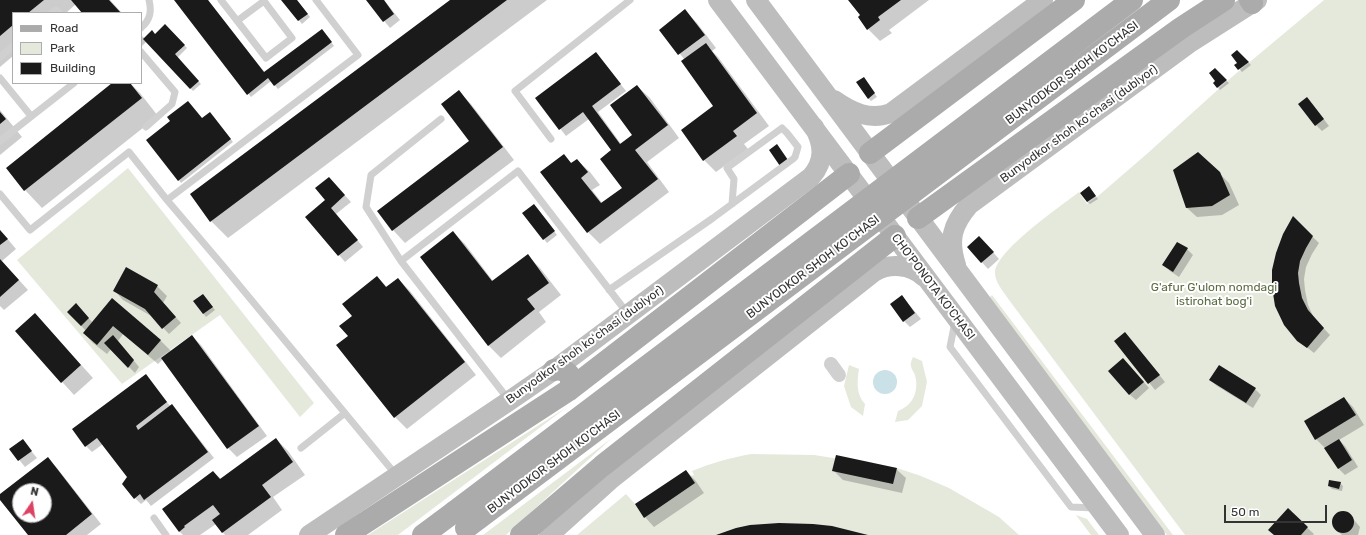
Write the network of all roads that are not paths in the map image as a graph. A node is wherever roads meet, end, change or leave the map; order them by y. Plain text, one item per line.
1 (149, 0) edge
2 (221, 0) edge
3 (316, 0) edge
4 (630, 0) edge
5 (718, 0) edge
6 (756, 0) edge
7 (1043, 0) edge
8 (1074, 0) edge
9 (1132, 0) edge
10 (1169, 0) edge
11 (1224, 0) edge
12 (1253, 1) edge
13 (237, 21) junction
14 (142, 27) edge
15 (12, 47) edge
16 (142, 53) edge
17 (0, 57) edge
18 (0, 78) edge
19 (73, 84) edge
20 (827, 96) junction
21 (31, 116) junction
22 (441, 119) dead end
23 (146, 127) dead end
24 (814, 127) junction
25 (551, 139) dead end
26 (0, 141) edge
27 (870, 153) junction
28 (849, 174) junction
29 (0, 194) edge
30 (167, 200) junction
31 (732, 204) junction
32 (918, 218) junction
33 (895, 236) junction
34 (401, 261) junction
35 (963, 278) junction
36 (928, 281) junction
37 (609, 290) junction
38 (628, 314) junction
39 (831, 364) dead end
40 (554, 370) junction
41 (839, 376) dead end
42 (569, 390) junction
43 (509, 401) junction
44 (345, 413) junction
45 (301, 448) dead end
46 (397, 476) junction
47 (154, 518) dead end
48 (459, 525) edge
49 (166, 535) edge
50 (308, 535) edge
51 (346, 535) edge
52 (423, 535) edge
53 (521, 535) edge
54 (549, 535) edge
55 (1119, 535) edge
56 (1155, 535) edge

1 - 14 lane
2 - 13 lane
3 - 30 lane
4 - 25 lane
5 - 24 street, CHO'PONOTA KO'CHASI
6 - 20 street
7 - 20 street
8 - 27 main road
9 - 48 main road, BUNYODKOR SHOH KO'CHASI, bridge
10 - 48 main road, BUNYODKOR SHOH KO'CHASI, bridge
11 - 32 main road
12 - 35 street, Bunyodkor shoh koʻchasi (dublyor)
13 - 13 lane
15 - 17 lane
16 - 23 lane
18 - 21 lane
19 - 21 lane
20 - 27 street
21 - 26 lane
22 - 34 lane
24 - 28 street, CHO'PONOTA KO'CHASI
24 - 38 street, Bunyodkor shoh koʻchasi (dublyor)
27 - 32 street
28 - 33 street, CHO'PONOTA KO'CHASI
28 - 42 main road
29 - 30 lane
30 - 44 lane
31 - 31 lane
31 - 37 lane
32 - 35 street
33 - 36 street, CHO'PONOTA KO'CHASI
33 - 53 main road
34 - 37 lane
34 - 43 lane
35 - 56 street
36 - 54 street
36 - 55 street, CHO'PONOTA KO'CHASI
37 - 38 lane
38 - 40 street, Bunyodkor shoh koʻchasi (dublyor)
39 - 41 street
40 - 42 main road
40 - 43 street, Bunyodkor shoh koʻchasi (dublyor)
42 - 51 main road
43 - 46 street, Bunyodkor shoh koʻchasi (dublyor)
44 - 45 lane
44 - 46 lane
46 - 50 street, Bunyodkor shoh koʻchasi (dublyor)
47 - 49 lane
48 - 52 main road, BUNYODKOR SHOH KO'CHASI

